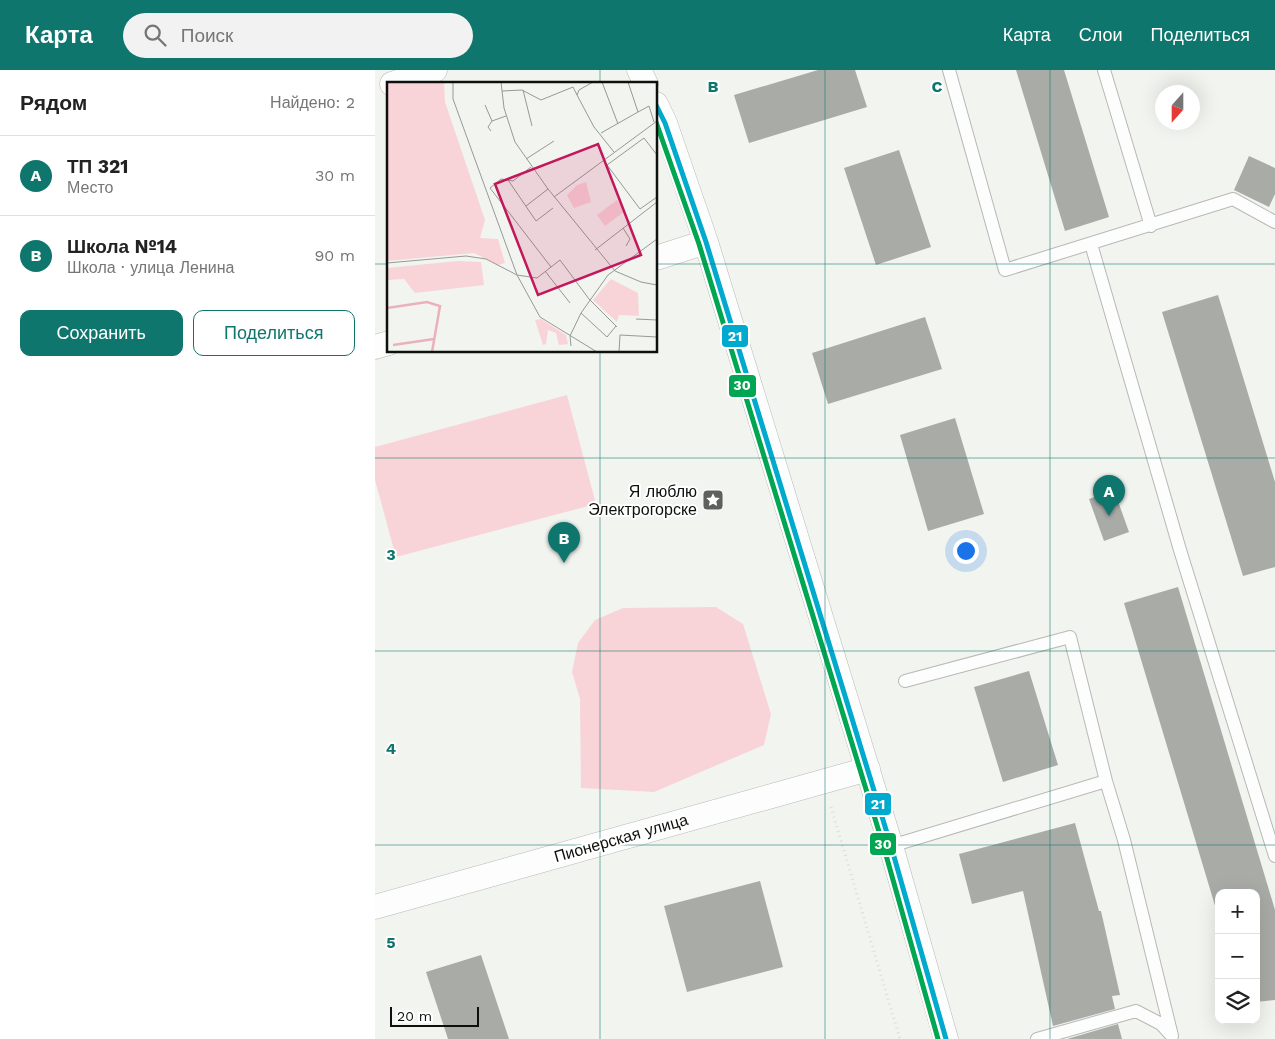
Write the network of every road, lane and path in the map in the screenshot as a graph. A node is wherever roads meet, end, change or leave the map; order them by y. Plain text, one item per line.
1 (435, 70) edge
2 (639, 70) edge
3 (949, 70) edge
4 (1104, 70) edge
5 (397, 82) edge
6 (645, 82) edge
7 (387, 85) edge
8 (375, 89) edge
9 (657, 106) edge
10 (1275, 222) edge
11 (1151, 226) junction
12 (706, 242) junction
13 (1091, 244) junction
14 (657, 258) edge
15 (905, 681) dead end
16 (867, 769) junction
17 (1106, 781) junction
18 (823, 782) junction
19 (891, 846) junction
20 (1275, 856) edge
21 (375, 907) edge
22 (1173, 1037) edge
23 (901, 1039) edge
24 (946, 1039) edge
25 (1037, 1039) edge

1 - 5 street
2 - 6 street
3 - 13 lane
4 - 11 lane
7 - 8 street
9 - 12 street
10 - 11 lane
11 - 13 lane
12 - 14 street
12 - 16 street
13 - 20 lane
15 - 17 lane
16 - 18 street, Пионерская улица
16 - 19 street
17 - 19 lane
17 - 22 lane
18 - 21 street, Пионерская улица
18 - 23 path
19 - 24 street
22 - 25 lane

